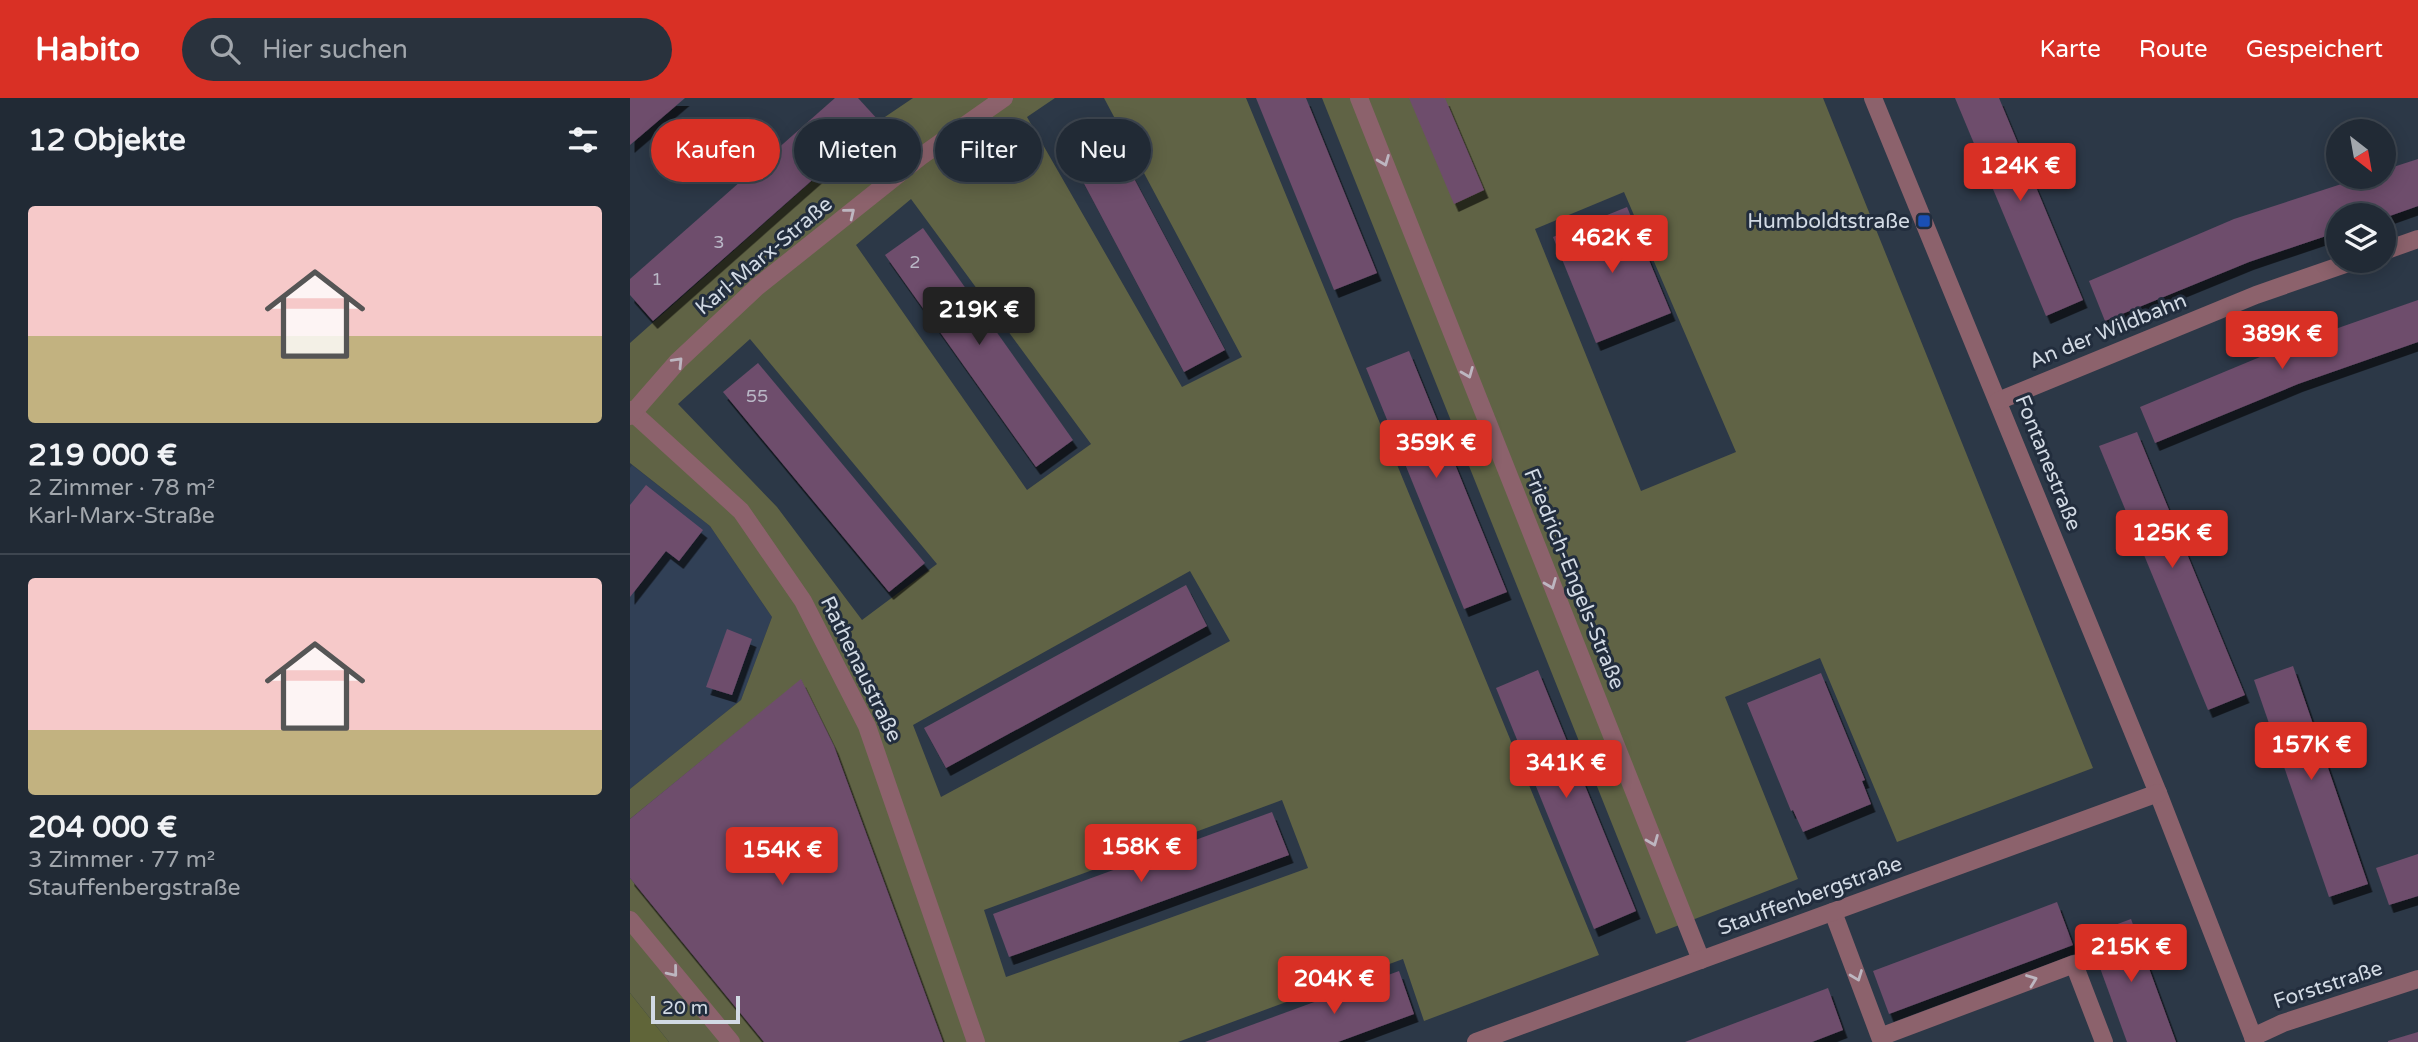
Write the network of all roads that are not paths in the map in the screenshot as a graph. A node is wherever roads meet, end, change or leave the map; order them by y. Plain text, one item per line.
1 (1004, 98) edge
2 (1359, 98) edge
3 (1874, 98) edge
4 (2418, 239) edge
5 (2396, 247) edge
6 (2326, 271) edge
7 (1998, 401) junction
8 (631, 413) edge
9 (2158, 793) junction
10 (1833, 912) junction
11 (630, 920) edge
12 (1701, 960) junction
13 (2418, 979) edge
14 (1892, 1038) edge
15 (2254, 1039) edge
16 (731, 1042) edge
17 (976, 1042) edge
18 (1476, 1042) edge
19 (2104, 1042) edge

8 -> 1 street, Karl-Marx-Straße
2 -> 12 street, Friedrich-Engels-Straße
3 - 7 street, Fontanestraße
4 - 5 street
6 - 7 street, An der Wildbahn
7 - 9 street, Fontanestraße
8 - 17 street, Rathenaustraße
9 - 10 street, Stauffenbergstraße
9 - 15 street, Fontanestraße
10 - 12 street, Stauffenbergstraße
10 -> 14 street
11 -> 16 street
12 - 18 street, Stauffenbergstraße
13 - 15 street, Forststraße
14 -> 19 street

